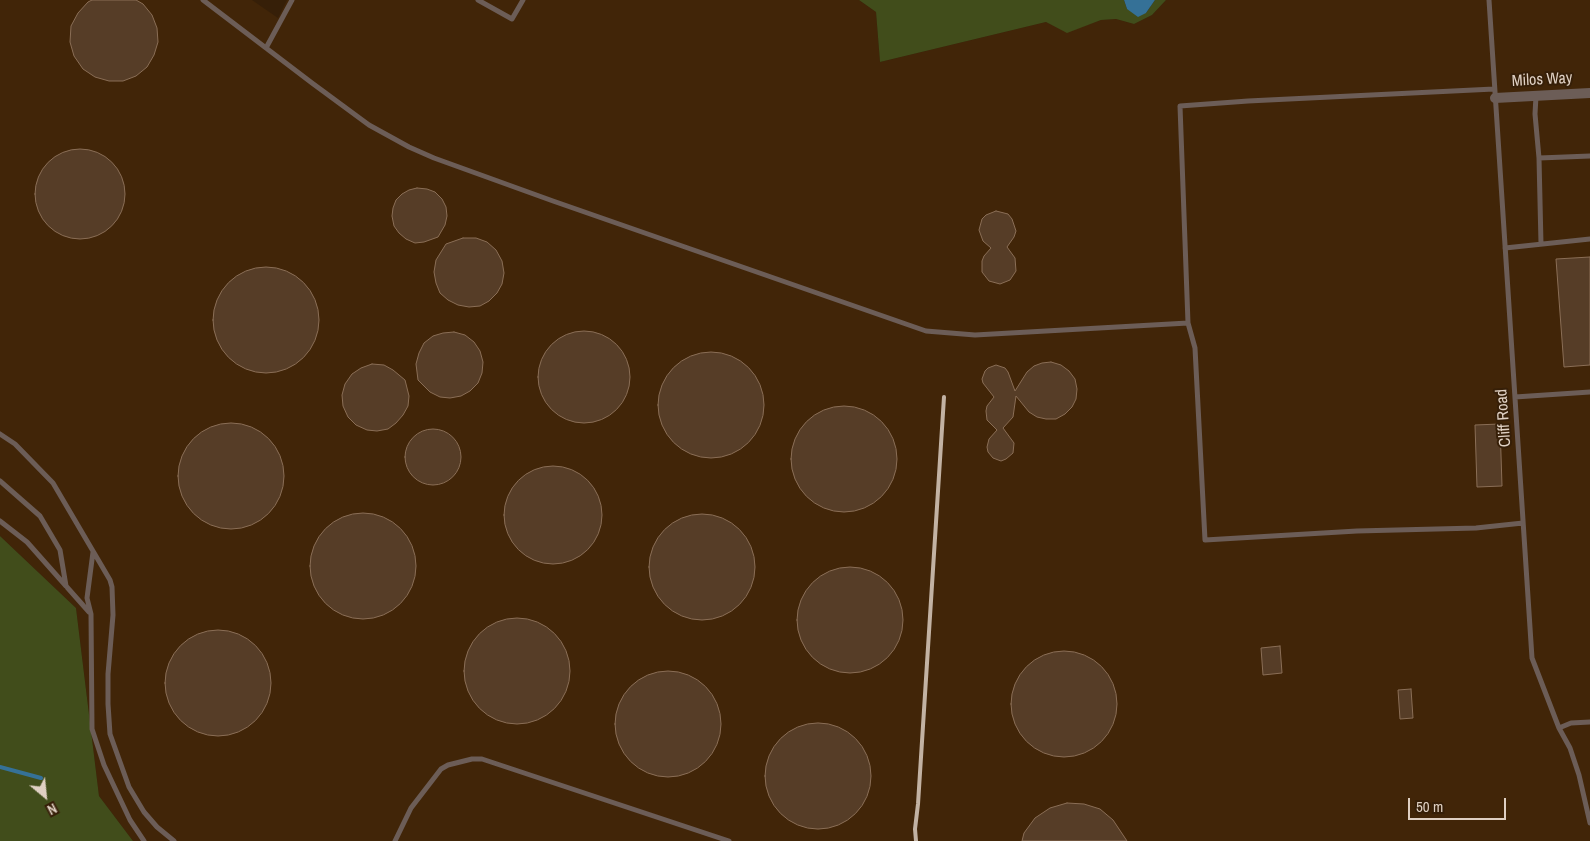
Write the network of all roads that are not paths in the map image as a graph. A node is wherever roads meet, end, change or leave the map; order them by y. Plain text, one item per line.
1 (203, 0) edge
2 (292, 0) edge
3 (478, 0) edge
4 (523, 0) edge
5 (1489, 0) edge
6 (266, 48) junction
7 (1590, 92) edge
8 (1495, 93) junction
9 (1536, 96) junction
10 (1590, 156) edge
11 (1539, 158) junction
12 (1590, 239) edge
13 (1541, 244) junction
14 (1505, 248) junction
15 (1188, 323) junction
16 (1590, 392) edge
17 (1515, 397) junction
18 (0, 434) edge
19 (0, 481) edge
20 (0, 521) edge
21 (1523, 522) junction
22 (93, 551) junction
23 (66, 586) junction
24 (91, 614) junction
25 (1590, 722) edge
26 (1559, 728) junction
27 (1589, 812) edge
28 (1590, 823) edge
29 (144, 841) edge
30 (174, 841) edge
31 (395, 841) edge
32 (729, 841) edge

1 - 6 lane
2 - 6 lane
3 - 4 lane
5 - 8 lane, Cliff Road
6 - 15 lane
7 - 9 street, Milos Way
8 - 9 street, Milos Way
8 - 14 lane, Cliff Road
8 - 15 lane
9 - 11 lane
10 - 11 lane
11 - 13 lane
12 - 13 lane
13 - 14 lane
14 - 17 lane, Cliff Road
15 - 21 lane
16 - 17 lane
17 - 21 lane, Cliff Road
18 - 22 lane
19 - 23 lane
20 - 23 lane
21 - 26 lane, Cliff Road
22 - 24 lane
22 - 30 lane
23 - 24 lane
24 - 29 lane
25 - 26 lane
26 - 27 lane, Cliff Road
27 - 28 lane, Cliff Road
31 - 32 lane

